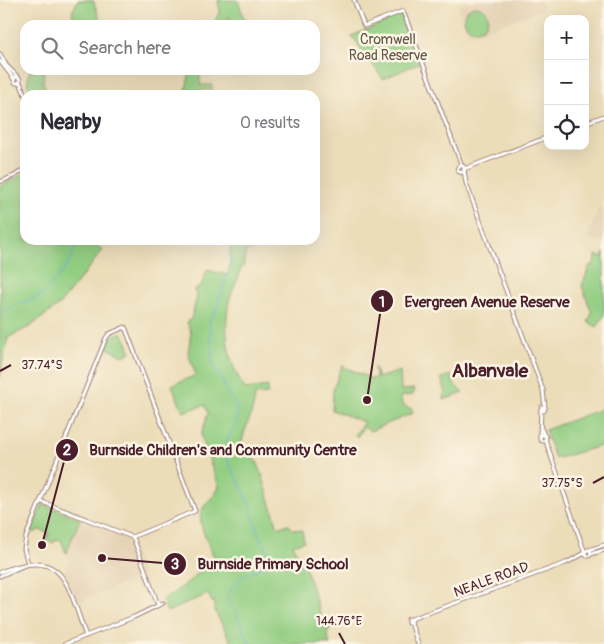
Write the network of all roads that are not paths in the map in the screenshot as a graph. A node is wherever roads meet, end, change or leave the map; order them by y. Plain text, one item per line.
1 (354, 0) edge
2 (0, 54) edge
3 (0, 61) edge
4 (17, 80) junction
5 (23, 90) edge
6 (604, 116) edge
7 (589, 122) edge
8 (544, 138) edge
9 (462, 168) junction
10 (20, 171) edge
11 (0, 182) edge
12 (466, 183) junction
13 (40, 501) junction
14 (133, 537) junction
15 (604, 545) edge
16 (604, 550) edge
17 (588, 553) junction
18 (28, 564) junction
19 (0, 572) edge
20 (0, 576) edge
21 (163, 603) dead end
22 (158, 605) junction
23 (86, 636) junction
24 (65, 644) edge
25 (418, 644) edge

1 - 9 street
2 - 4 street
3 - 4 street
4 - 5 street
6 - 7 street
8 - 9 street
9 - 12 street
9 - 12 street
10 - 11 street
12 - 17 street
13 - 14 street
13 - 14 street
13 - 18 street
14 - 22 street
15 - 17 street, NEALE ROAD
16 - 17 street, NEALE ROAD
17 - 25 street, NEALE ROAD
18 - 19 street
18 - 20 street
18 - 23 street
21 - 22 street
22 - 23 street
23 - 24 street

